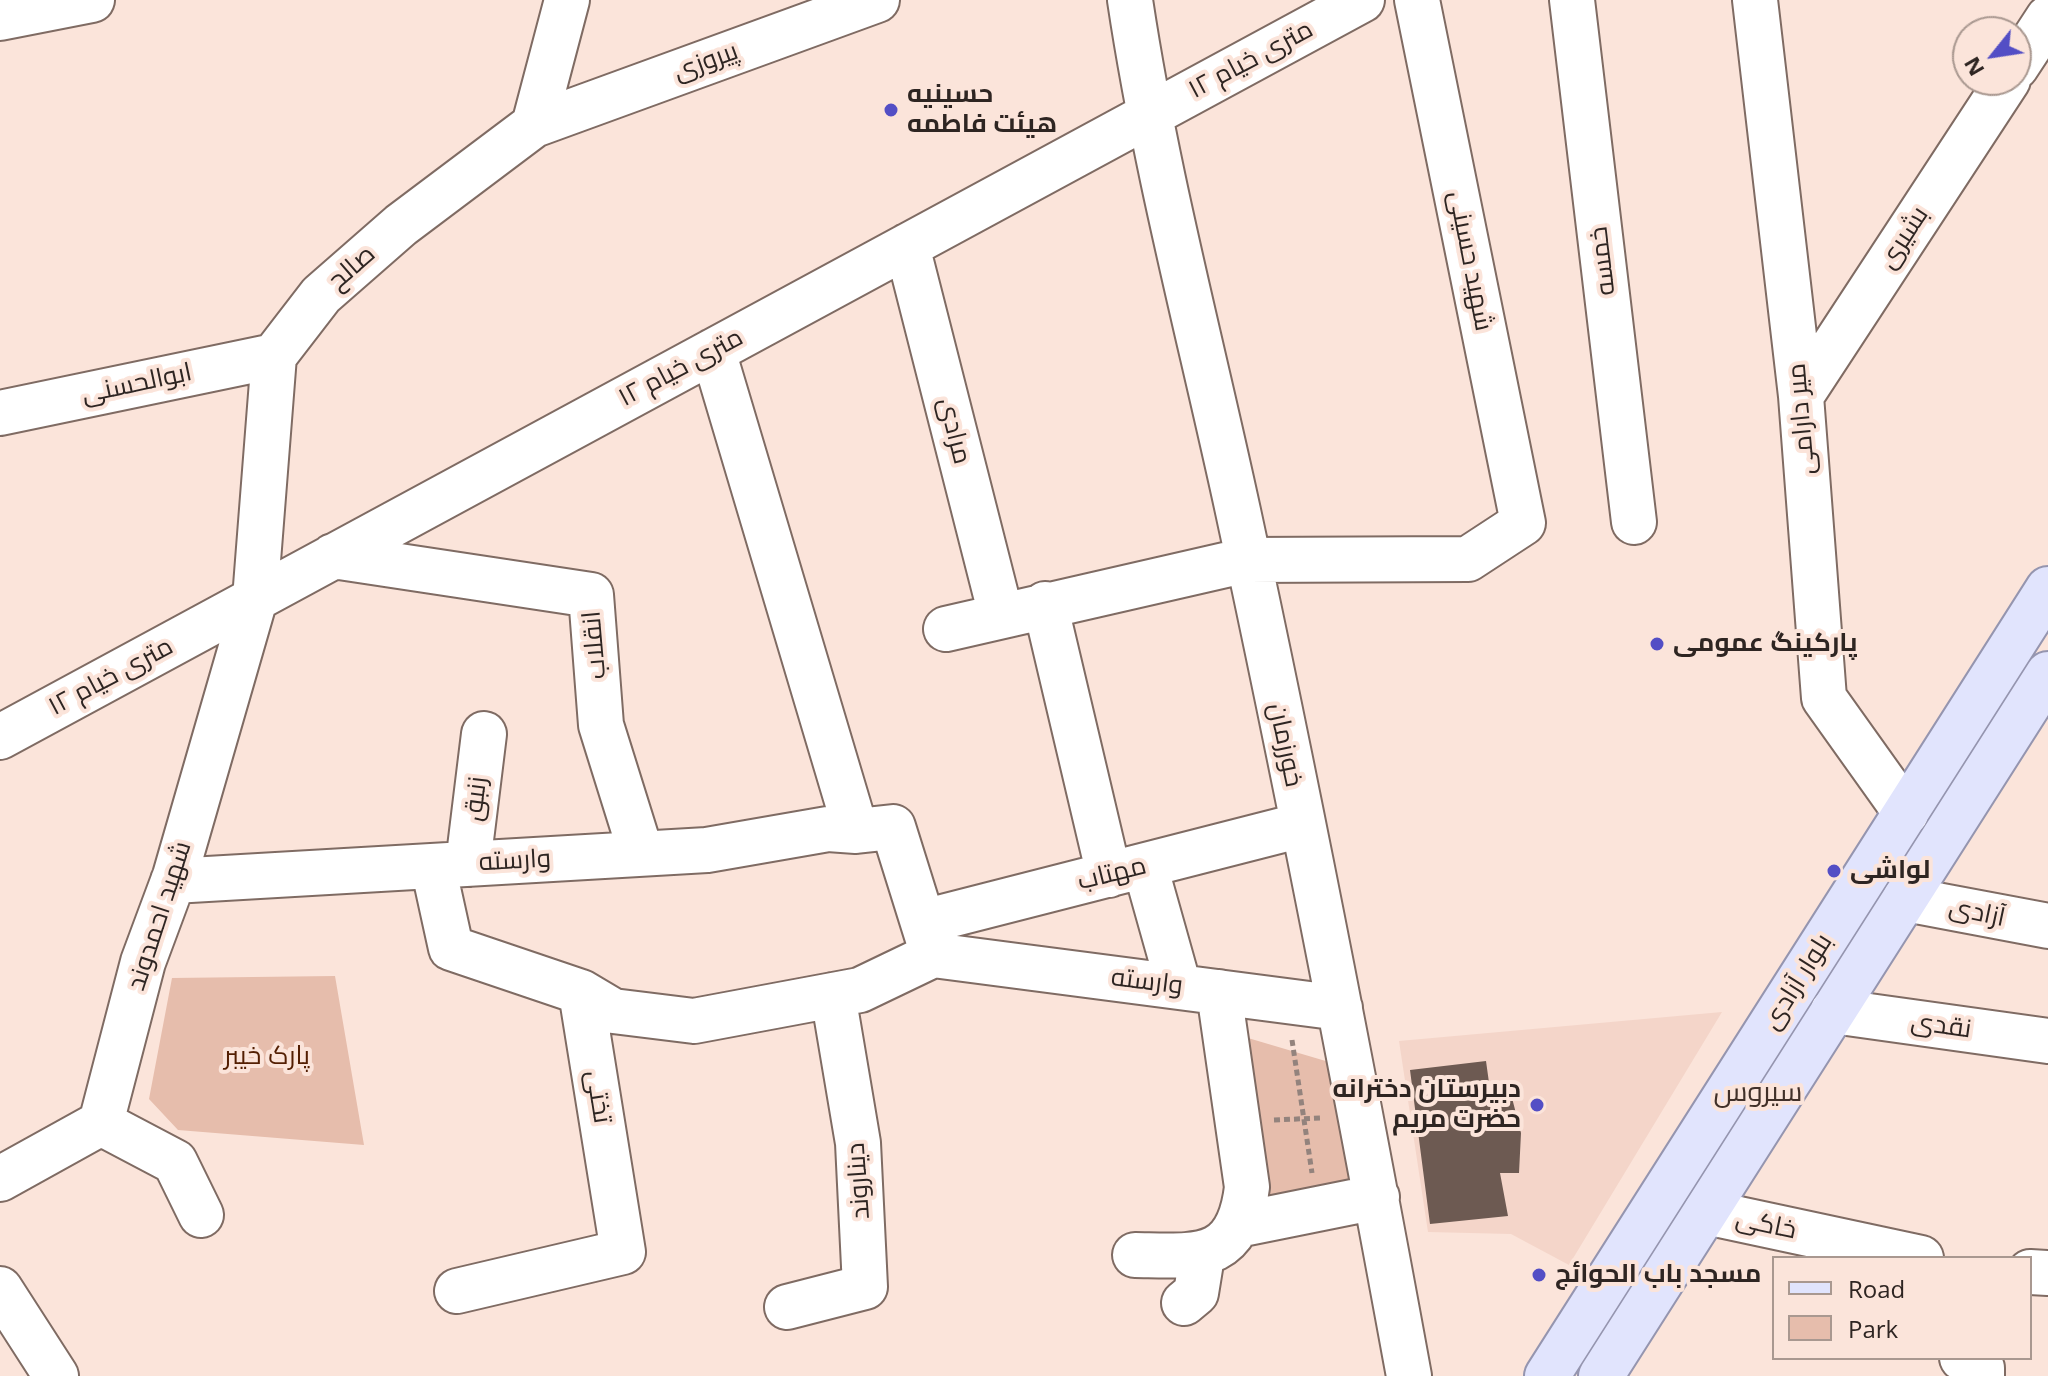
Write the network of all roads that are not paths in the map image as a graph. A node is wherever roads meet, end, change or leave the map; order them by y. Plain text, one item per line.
1 (92, 0) edge
2 (567, 0) edge
3 (877, 0) edge
4 (1130, 0) edge
5 (1362, 0) edge
6 (1417, 0) edge
7 (1572, 0) edge
8 (1755, 0) edge
9 (0, 18) edge
10 (2048, 18) edge
11 (2032, 42) edge
12 (1998, 96) edge
13 (1147, 116) junction
14 (534, 125) junction
15 (907, 246) junction
16 (713, 351) junction
17 (274, 356) junction
18 (1801, 396) junction
19 (0, 413) edge
20 (1634, 522) dead end
21 (333, 556) junction
22 (1247, 560) junction
23 (2048, 589) edge
24 (255, 599) junction
25 (1045, 604) junction
26 (1001, 615) junction
27 (946, 629) dead end
28 (2048, 674) edge
29 (484, 734) dead end
30 (0, 737) edge
31 (1906, 813) junction
32 (1302, 825) junction
33 (856, 831) junction
34 (641, 853) junction
35 (451, 865) junction
36 (1127, 870) junction
37 (173, 881) junction
38 (1905, 899) junction
39 (2048, 926) edge
40 (928, 938) junction
41 (1199, 989) junction
42 (581, 992) junction
43 (833, 995) junction
44 (1340, 1008) junction
45 (1833, 1011) junction
46 (2048, 1041) edge
47 (101, 1123) junction
48 (0, 1179) edge
49 (1377, 1197) junction
50 (1706, 1212) junction
51 (201, 1215) dead end
52 (1238, 1225) junction
53 (1135, 1255) dead end
54 (1202, 1256) junction
55 (1912, 1256) edge
56 (0, 1289) edge
57 (457, 1291) dead end
58 (1184, 1303) dead end
59 (787, 1307) dead end
60 (1966, 1360) edge
61 (56, 1376) edge
62 (1409, 1376) edge
63 (1547, 1376) edge
64 (1601, 1376) edge
65 (1982, 1376) edge

1 - 9 street
2 - 14 street
3 - 14 street, پیروزی
4 - 13 street, خورزمان
5 - 13 street, ۱۲ متری خیام
6 - 22 street, شهید حسینی
7 - 20 street, خمسه
8 - 18 street, میر دارامی
10 - 11 street
12 - 18 street, بشیری
13 - 15 street, ۱۲ متری خیام
13 - 22 street, خورزمان
14 - 17 street, صالح
15 - 16 street, ۱۲ متری خیام
15 - 26 street, مرادی
16 - 21 street, ۱۲ متری خیام
16 - 33 street
17 - 19 street, ابوالحسنی
17 - 24 street
18 - 31 street, میر دارامی
21 - 24 street, ۱۲ متری خیام
21 - 34 street, انقلاب
22 - 25 street
22 - 32 street, خورزمان
23 - 31 main road, بلوار آزادی
24 - 30 street, ۱۲ متری خیام
24 - 37 street, شهید احمدوند
25 - 26 street
25 - 36 street
26 - 27 street
28 - 38 main road, بلوار آزادی
29 - 35 street, زنبق
31 - 63 main road, بلوار آزادی
32 - 36 street, مهتاب
32 - 44 street, خورزمان
33 - 34 street, وارسته
33 - 40 street, وارسته
34 - 35 street, وارسته
35 - 37 street, وارسته
35 - 42 street
36 - 40 street, مهتاب
36 - 41 street
37 - 47 street, شهید احمدوند
38 - 39 street, آزادی
38 - 45 main road, بلوار آزادی
40 - 41 street, وارسته
40 - 43 street
41 - 44 street, وارسته
41 - 52 street
42 - 43 street
42 - 57 street, تختی
43 - 59 street, دیناروند
44 - 49 street, خورزمان
45 - 46 street, نقدی
45 - 50 main road, بلوار آزادی
47 - 48 street
47 - 51 street
49 - 52 street
49 - 62 street, خورزمان
50 - 55 street, خاکی
50 - 64 main road, بلوار آزادی
52 - 54 street
53 - 54 street
54 - 58 street
56 - 61 street
60 - 65 street

